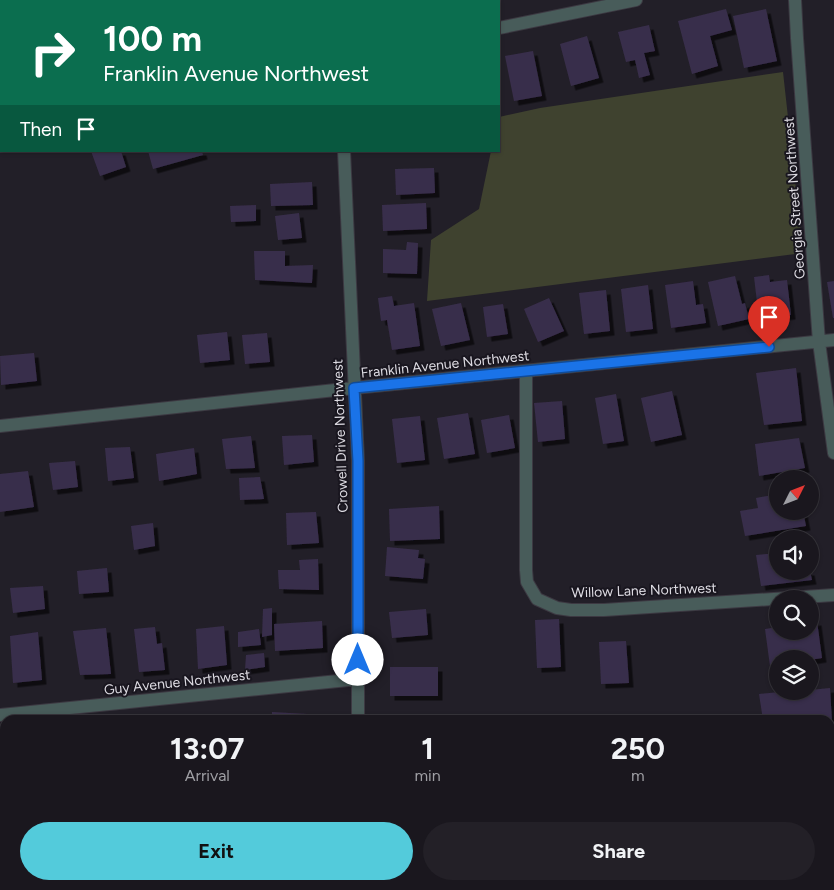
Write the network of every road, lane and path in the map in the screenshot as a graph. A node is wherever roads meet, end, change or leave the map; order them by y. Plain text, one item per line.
1 (636, 0) edge
2 (795, 0) edge
3 (500, 28) edge
4 (344, 152) edge
5 (834, 340) edge
6 (819, 342) junction
7 (526, 371) junction
8 (354, 388) junction
9 (0, 426) edge
10 (834, 453) edge
11 (834, 595) edge
12 (358, 679) junction
13 (0, 715) edge
14 (358, 715) edge

1 - 3 street
2 - 6 street, Georgia Street Northwest
4 - 8 street, Crowell Drive Northwest
5 - 6 street, Franklin Avenue Northwest
6 - 7 street, Franklin Avenue Northwest
6 - 10 street, Georgia Street Northwest
7 - 8 street, Franklin Avenue Northwest
7 - 11 street, Willow Lane Northwest
8 - 9 street, Franklin Avenue Northwest
8 - 12 street, Crowell Drive Northwest
12 - 13 street, Guy Avenue Northwest
12 - 14 street, Crowell Drive Northwest

